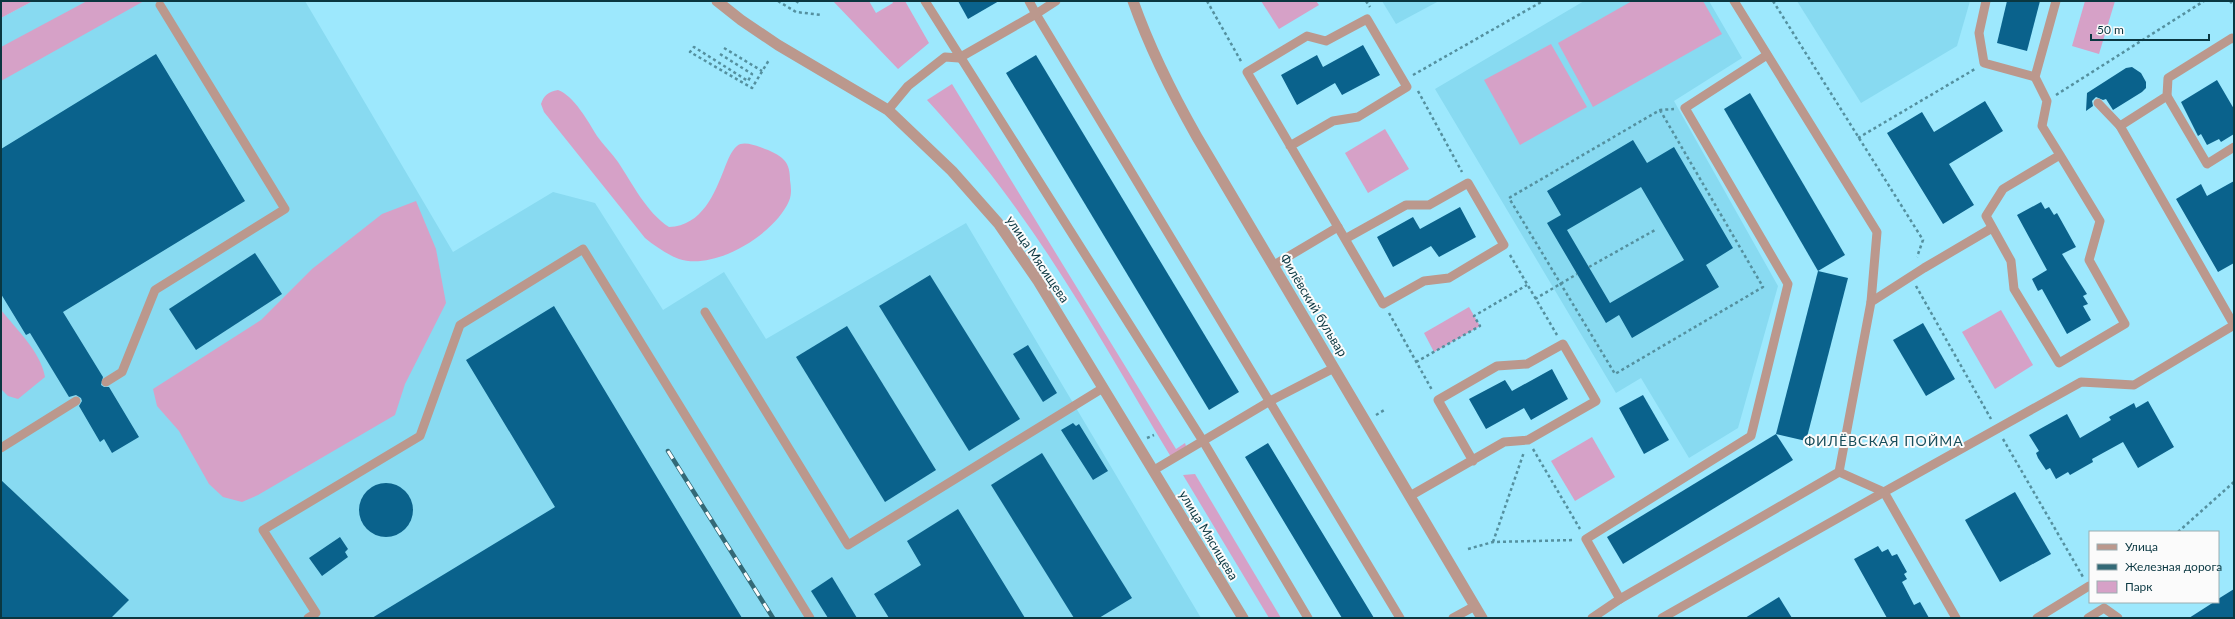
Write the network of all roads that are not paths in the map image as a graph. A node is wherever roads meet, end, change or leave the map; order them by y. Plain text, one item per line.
1 (717, 1) edge
2 (925, 1) edge
3 (1029, 1) edge
4 (1056, 1) edge
5 (1133, 1) edge
6 (1734, 1) edge
7 (1986, 1) edge
8 (2056, 1) edge
9 (160, 5) dead end
10 (1036, 14) junction
11 (2234, 39) edge
12 (1767, 55) junction
13 (959, 58) junction
14 (2035, 77) junction
15 (2167, 96) junction
16 (2098, 103) dead end
17 (888, 110) junction
18 (2120, 126) junction
19 (1290, 146) junction
20 (2234, 147) edge
21 (2060, 156) junction
22 (1338, 227) junction
23 (1992, 228) junction
24 (1345, 239) junction
25 (1274, 265) junction
26 (1871, 302) junction
27 (705, 312) dead end
28 (2234, 325) edge
29 (1334, 368) junction
30 (106, 382) dead end
31 (1104, 388) junction
32 (76, 401) dead end
33 (1270, 401) junction
34 (1204, 441) junction
35 (1, 448) edge
36 (1473, 461) junction
37 (1154, 470) junction
38 (1840, 472) junction
39 (1884, 492) junction
40 (1410, 496) junction
41 (2089, 586) edge
42 (1620, 599) junction
43 (1475, 606) junction
44 (308, 618) edge
45 (810, 618) edge
46 (1243, 618) edge
47 (1308, 618) edge
48 (1400, 618) edge
49 (1453, 618) edge
50 (1482, 618) edge
51 (1592, 618) edge
52 (1662, 618) edge
53 (1956, 618) edge
54 (2037, 618) edge
55 (2088, 618) edge
56 (2118, 618) edge

1 - 17 street, улица Мясищева
2 - 13 lane
3 - 10 lane
4 - 10 lane
5 - 25 street, Филёвский бульвар
6 - 12 lane
7 - 14 lane
8 - 14 lane
9 - 30 lane
10 - 13 lane
10 - 33 lane
11 - 15 lane
12 - 26 lane
12 - 42 lane
13 - 17 lane
13 - 34 lane
14 - 21 lane
15 - 18 lane
15 - 20 lane
16 - 18 lane
17 - 31 street, улица Мясищева
18 - 28 lane
19 - 19 lane
19 - 22 lane
21 - 23 lane
21 - 23 lane
22 - 24 lane
22 - 25 lane
23 - 26 lane
24 - 24 lane
25 - 29 street, Филёвский бульвар
26 - 38 lane
27 - 31 lane
28 - 39 lane
29 - 33 lane
29 - 40 street, Филёвский бульвар
31 - 37 street, улица Мясищева
32 - 35 lane
33 - 34 lane
33 - 48 lane
34 - 37 lane
34 - 47 lane
36 - 36 lane
36 - 40 lane
37 - 46 street, улица Мясищева
38 - 39 lane
38 - 42 lane
39 - 52 lane
39 - 53 lane
40 - 43 street, Филёвский бульвар
41 - 54 lane
42 - 51 lane
43 - 49 lane
43 - 50 street, Филёвский бульвар
44 - 45 lane
55 - 56 lane

